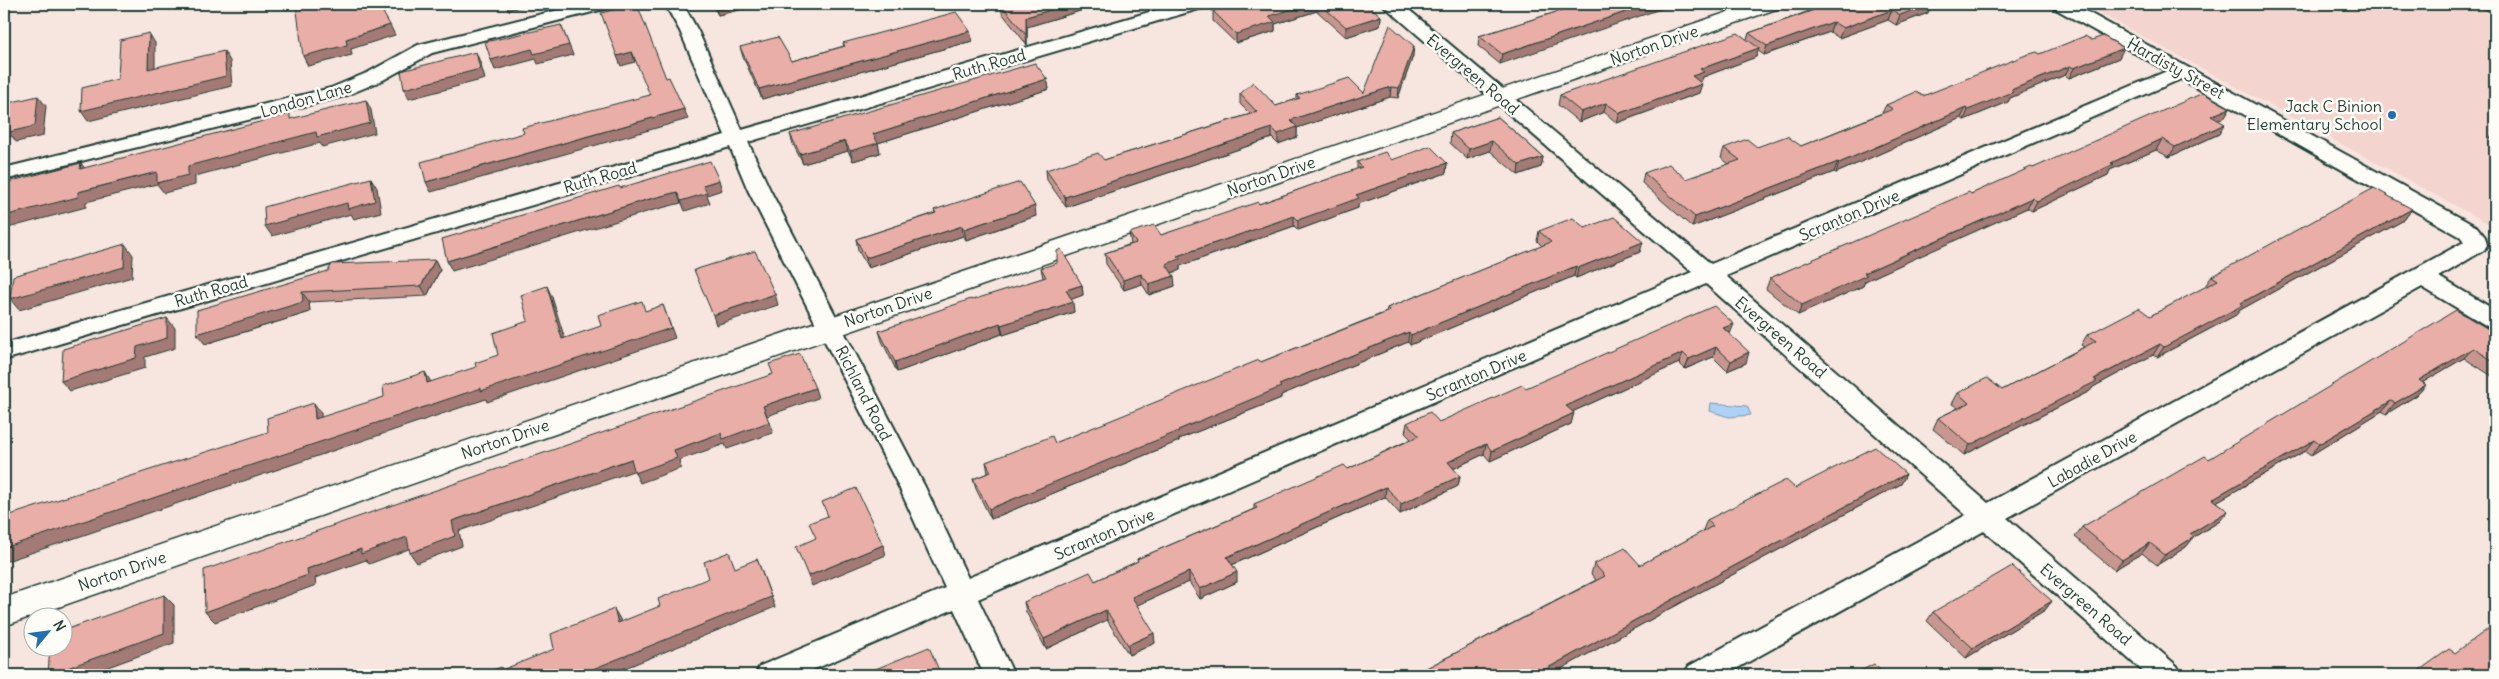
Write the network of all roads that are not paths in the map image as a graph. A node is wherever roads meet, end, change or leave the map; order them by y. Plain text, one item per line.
1 (602, 4) edge
2 (674, 4) edge
3 (1196, 4) edge
4 (1391, 4) edge
5 (1772, 4) edge
6 (2060, 4) edge
7 (2182, 72) junction
8 (1501, 97) junction
9 (736, 137) junction
10 (4, 174) edge
11 (2474, 237) joint
12 (1710, 275) junction
13 (2422, 277) junction
14 (2495, 320) edge
15 (829, 326) junction
16 (4, 352) edge
17 (1987, 517) junction
18 (962, 594) junction
19 (4, 612) edge
20 (770, 675) edge
21 (999, 675) edge
22 (1699, 675) edge
23 (2167, 675) edge

1 - 10 street, London Lane
2 - 9 street, Richland Road
3 - 9 street, Ruth Road
4 - 8 street, Evergreen Road
5 - 8 street, Norton Drive
6 - 7 street, Hardisty Street
7 - 11 street, Hardisty Street
7 - 12 street, Scranton Drive
8 - 12 street, Evergreen Road
8 - 15 street, Norton Drive
9 - 15 street, Richland Road
9 - 16 street, Ruth Road
11 - 13 street, Labadie Drive
12 - 17 street, Evergreen Road
12 - 18 street, Scranton Drive
13 - 14 street
13 - 17 street, Labadie Drive
15 - 18 street, Richland Road
15 - 19 street, Norton Drive
17 - 22 street, Labadie Drive
17 - 23 street, Evergreen Road
18 - 20 street, Scranton Drive
18 - 21 street, Richland Road

